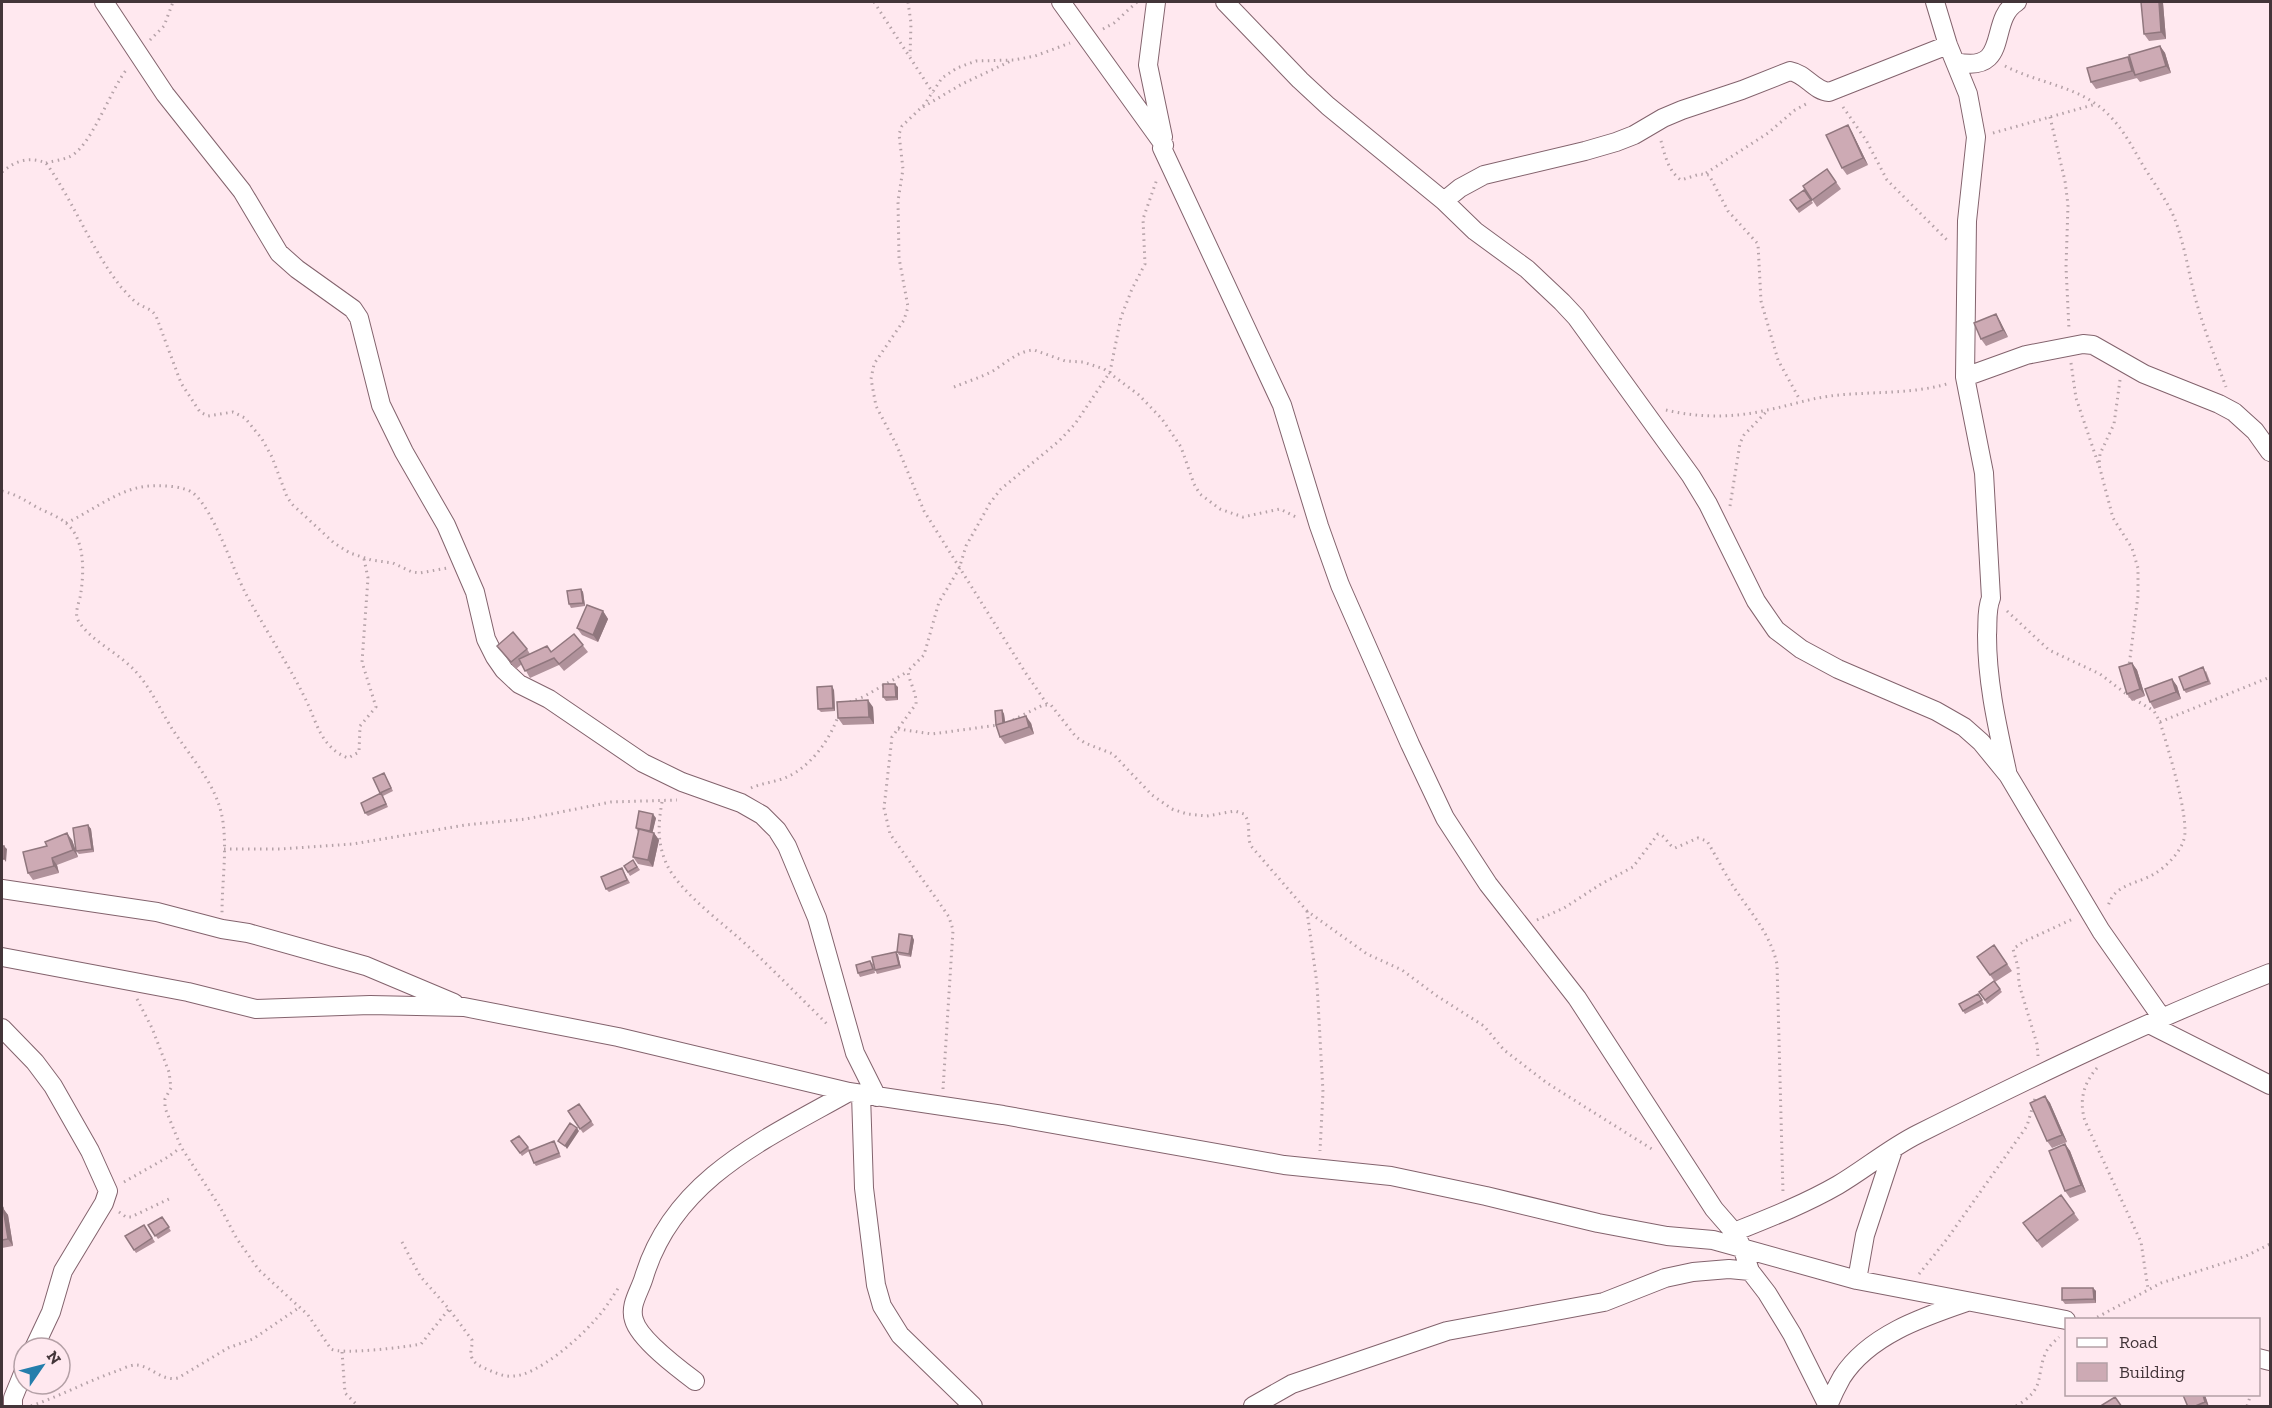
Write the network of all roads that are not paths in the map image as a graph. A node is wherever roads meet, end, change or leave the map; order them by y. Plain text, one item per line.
1 (104, 2) edge
2 (1061, 2) edge
3 (1156, 2) edge
4 (1225, 2) edge
5 (1935, 2) edge
6 (2017, 2) edge
7 (1948, 45) junction
8 (1956, 62) junction
9 (1166, 152) junction
10 (1444, 201) junction
11 (1965, 377) junction
12 (2271, 452) edge
13 (2008, 775) junction
14 (2, 889) edge
15 (2, 957) edge
16 (2271, 973) edge
17 (464, 1007) junction
18 (2155, 1021) junction
19 (2, 1028) edge
20 (2271, 1085) edge
21 (862, 1094) junction
22 (1893, 1150) junction
23 (1738, 1239) junction
24 (1750, 1271) junction
25 (1857, 1280) junction
26 (1969, 1302) junction
27 (2065, 1320) edge
28 (40, 1336) edge
29 (695, 1381) dead end
30 (1828, 1406) edge
31 (973, 1407) edge
32 (1253, 1407) edge

1 - 21 street
2 - 9 street
3 - 9 street
4 - 10 street
5 - 7 street
6 - 8 street
7 - 8 street
7 - 10 street
8 - 11 street
9 - 23 street
10 - 13 street
11 - 12 street
11 - 13 street
13 - 18 street
14 - 17 street
15 - 17 street
16 - 18 street
17 - 21 street
18 - 20 street
18 - 22 street
19 - 28 street
21 - 23 street
21 - 29 street
21 - 31 street
22 - 23 street
22 - 25 street
23 - 24 street
23 - 25 street
24 - 30 street
24 - 32 street
25 - 26 street
26 - 27 street
26 - 30 street

